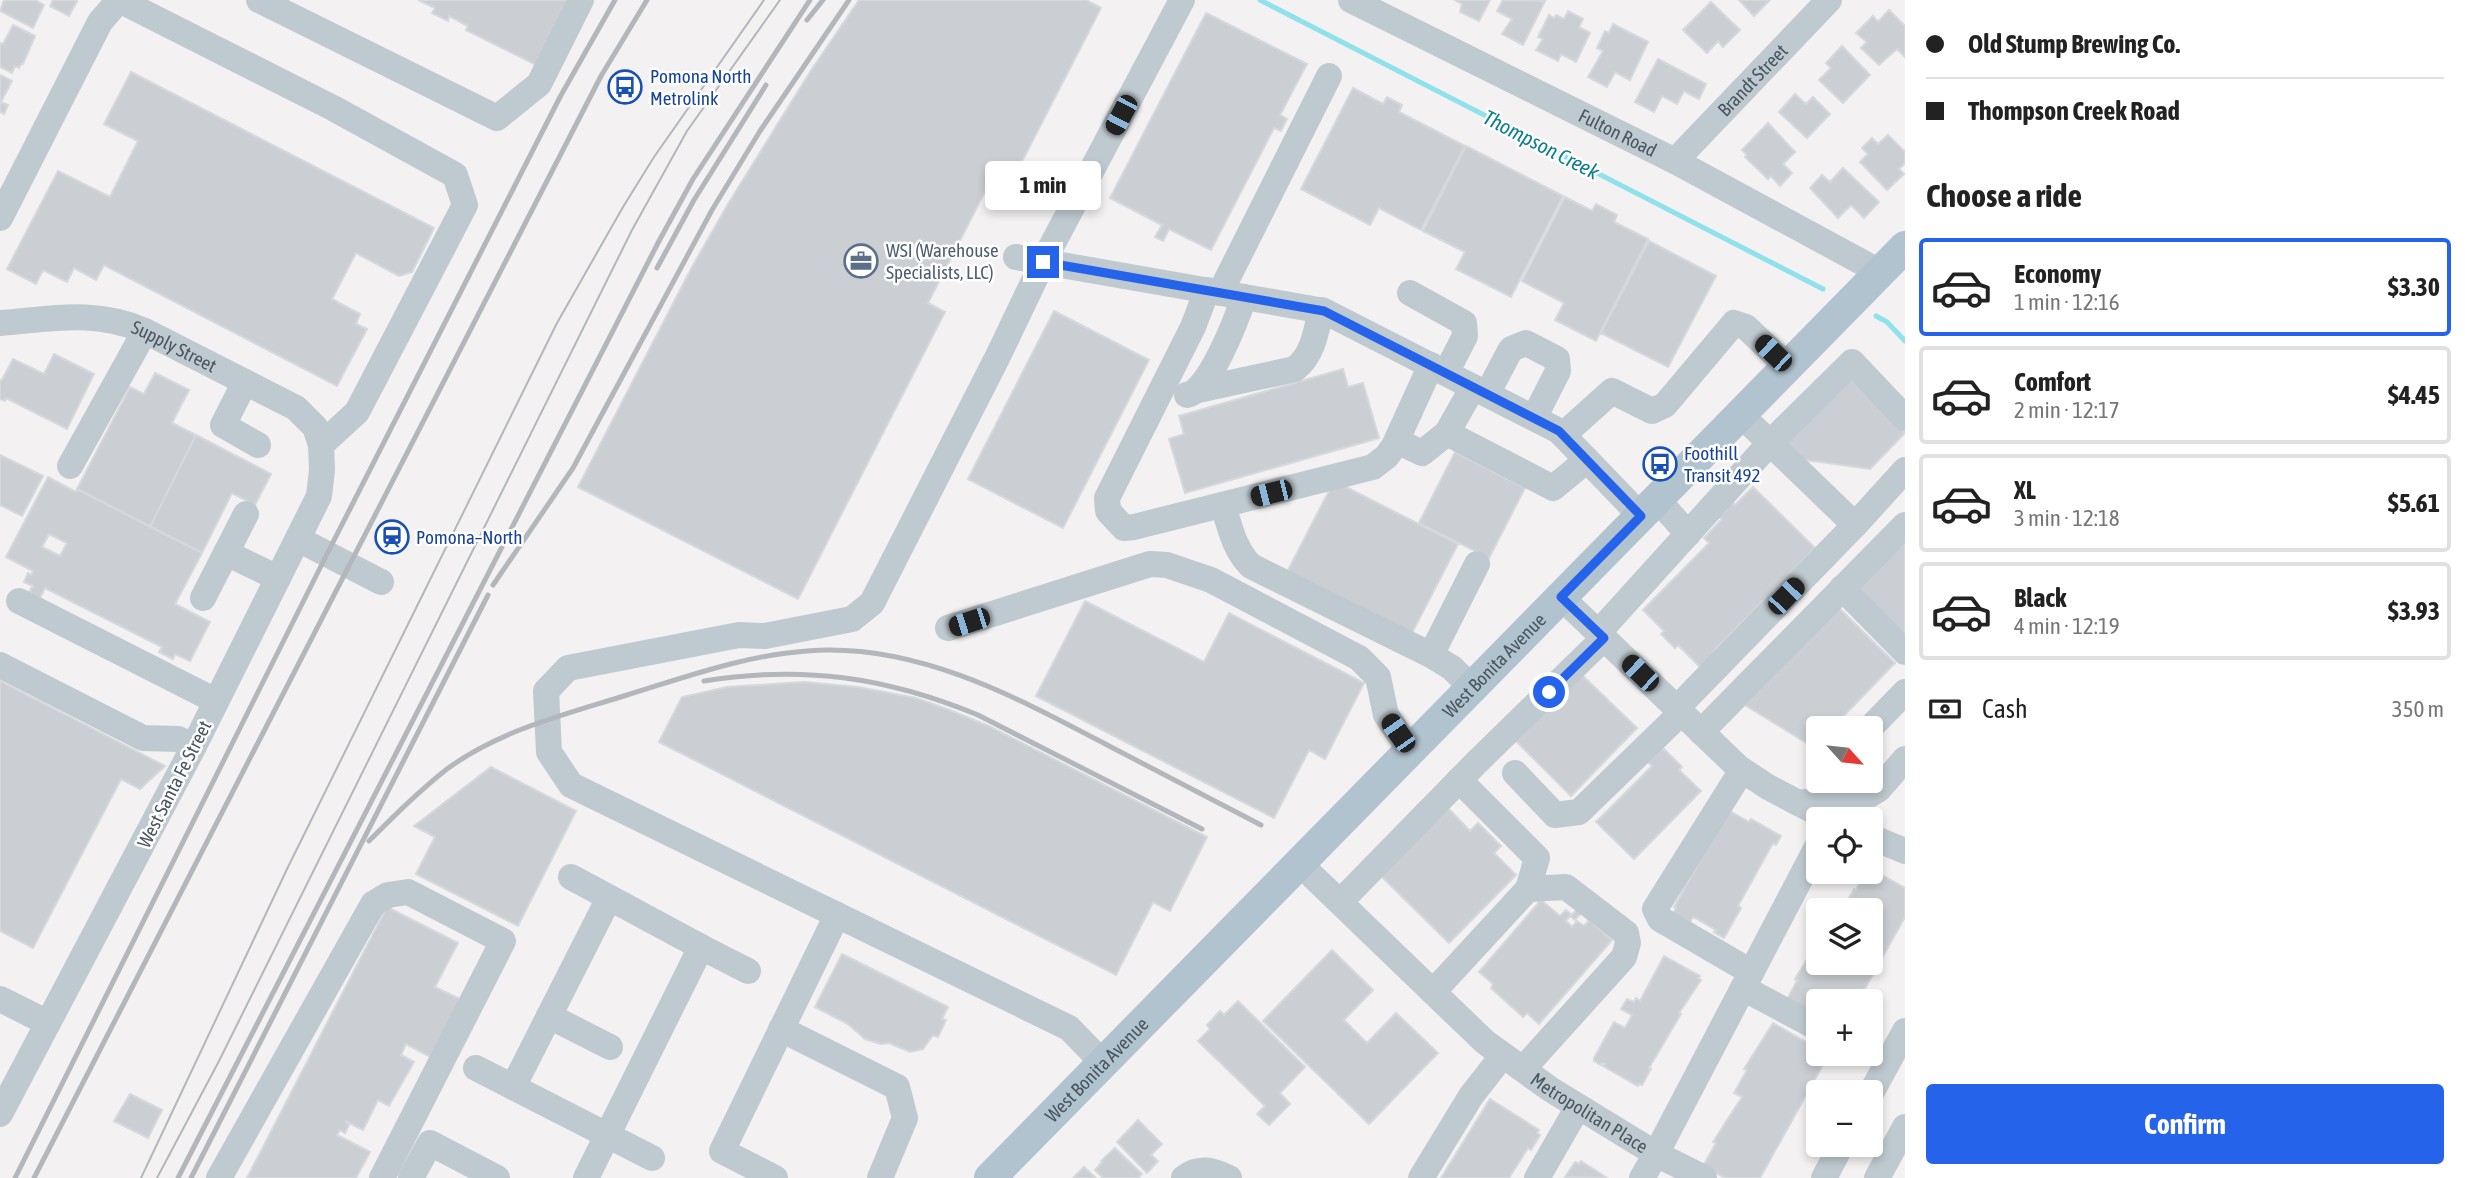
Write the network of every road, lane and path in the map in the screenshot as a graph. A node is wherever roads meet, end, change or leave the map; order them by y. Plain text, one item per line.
1 (259, 0) edge
2 (581, 0) edge
3 (1182, 0) edge
4 (1351, 0) edge
5 (1829, 0) edge
6 (1329, 76) dead end
7 (1675, 160) junction
8 (0, 218) edge
9 (1905, 247) edge
10 (1016, 257) dead end
11 (1043, 262) junction
12 (1880, 272) junction
13 (1224, 293) junction
14 (1410, 293) dead end
15 (1321, 310) junction
16 (0, 323) edge
17 (145, 331) junction
18 (1794, 359) junction
19 (1438, 369) junction
20 (245, 382) junction
21 (1830, 382) junction
22 (1198, 390) junction
23 (1480, 391) junction
24 (1159, 396) junction
25 (1740, 414) junction
26 (1534, 418) junction
27 (1905, 418) edge
28 (1447, 433) junction
29 (1563, 435) junction
30 (1396, 441) junction
31 (1770, 443) junction
32 (258, 444) dead end
33 (321, 445) junction
34 (1587, 460) junction
35 (70, 467) dead end
36 (1905, 470) edge
37 (1223, 505) junction
38 (1649, 507) junction
39 (246, 514) dead end
40 (1856, 525) junction
41 (1905, 525) edge
42 (1688, 534) junction
43 (298, 539) junction
44 (226, 553) junction
45 (1477, 564) dead end
46 (278, 578) junction
47 (382, 582) dead end
48 (1843, 588) junction
49 (1561, 597) junction
50 (203, 598) dead end
51 (19, 601) dead end
52 (948, 628) dead end
53 (1601, 636) junction
54 (1905, 652) edge
55 (1431, 655) junction
56 (0, 665) edge
57 (1472, 688) junction
58 (1905, 692) edge
59 (216, 701) junction
60 (1679, 711) junction
61 (1882, 716) edge
62 (1701, 732) junction
63 (194, 746) junction
64 (1410, 750) junction
65 (1905, 759) edge
66 (1742, 770) junction
67 (1515, 773) dead end
68 (1459, 780) junction
69 (1808, 793) edge
70 (1798, 803) junction
71 (1806, 807) edge
72 (1883, 842) edge
73 (1905, 851) edge
74 (1300, 864) junction
75 (1806, 868) edge
76 (571, 877) dead end
77 (1528, 889) junction
78 (610, 898) junction
79 (1340, 902) junction
80 (837, 915) junction
81 (701, 947) junction
82 (748, 971) dead end
83 (1747, 980) junction
84 (1433, 992) junction
85 (0, 999) edge
86 (549, 1016) junction
87 (1806, 1020) edge
88 (48, 1023) junction
89 (781, 1029) junction
90 (1905, 1031) edge
91 (610, 1047) dead end
92 (1883, 1052) edge
93 (1513, 1062) junction
94 (1103, 1063) junction
95 (476, 1068) dead end
96 (513, 1087) junction
97 (1577, 1107) junction
98 (0, 1114) edge
99 (1905, 1127) edge
100 (608, 1135) junction
101 (1656, 1154) junction
102 (1835, 1157) edge
103 (652, 1158) dead end
104 (1192, 1174) edge
105 (219, 1178) edge
106 (382, 1178) edge
107 (411, 1178) edge
108 (497, 1178) edge
109 (586, 1178) edge
110 (775, 1178) edge
111 (880, 1178) edge
112 (990, 1178) edge
113 (1228, 1178) edge
114 (1421, 1178) edge
115 (1537, 1178) edge
116 (1642, 1178) edge
117 (1704, 1178) edge
118 (1824, 1178) edge
119 (1877, 1178) edge

1 - 2 street
3 - 11 street
4 - 7 street, Fulton Road
5 - 7 street, Brandt Street
6 - 13 street
7 - 12 street, Fulton Road
8 - 33 street
9 - 12 main road, West Bonita Avenue
10 - 11 street
11 - 13 street
11 - 80 street
12 - 18 main road, West Bonita Avenue
13 - 15 street
13 - 22 street
13 - 24 street
14 - 19 street
15 - 19 street
15 - 22 street
16 - 17 street, Supply Street
17 - 20 street, Supply Street
17 - 35 street
18 - 21 street
18 - 25 main road, West Bonita Avenue
18 - 29 street
19 - 23 street
19 - 30 street
20 - 32 street
20 - 33 street, Supply Street
21 - 27 street
21 - 31 street
22 - 24 street
23 - 26 street
23 - 26 street
23 - 28 street
24 - 37 street
25 - 31 street
25 - 38 main road, West Bonita Avenue
26 - 29 street
28 - 30 street
28 - 34 street
29 - 34 street
30 - 37 street
31 - 40 street
31 - 42 street
33 - 43 street, West Santa Fe Street
34 - 38 street
36 - 40 street
37 - 55 street
38 - 42 street
38 - 49 main road, West Bonita Avenue
39 - 44 street
40 - 60 street
41 - 48 street
42 - 53 street
43 - 46 street, West Santa Fe Street
43 - 47 street
44 - 46 street
44 - 50 street
45 - 55 street
46 - 59 street, West Santa Fe Street
48 - 54 street
48 - 62 street
49 - 53 street
49 - 57 main road, West Bonita Avenue
51 - 59 street
52 - 64 street
53 - 60 street
53 - 68 street
55 - 57 street
56 - 63 street
57 - 64 main road, West Bonita Avenue
58 - 61 street
59 - 63 street, West Santa Fe Street
60 - 62 street
60 - 67 street
62 - 66 street
63 - 88 street, West Santa Fe Street
64 - 74 main road, West Bonita Avenue
65 - 70 street
66 - 70 street
66 - 83 street
68 - 77 street
68 - 79 street
69 - 70 street
70 - 71 street
72 - 73 street
74 - 79 street, Metropolitan Place
74 - 94 main road, West Bonita Avenue
75 - 83 street, Metropolitan Place
76 - 78 street
77 - 84 street
77 - 93 street
78 - 81 street
78 - 86 street
79 - 84 street, Metropolitan Place
80 - 89 street
80 - 94 street
81 - 82 street
81 - 100 street
83 - 87 street
83 - 101 street, Metropolitan Place
84 - 93 street, Metropolitan Place
85 - 88 street
86 - 91 street
86 - 96 street
88 - 98 street, West Santa Fe Street
89 - 110 street
89 - 111 street
90 - 92 street
93 - 97 street, Metropolitan Place
93 - 114 street
94 - 112 main road, West Bonita Avenue
95 - 96 street
96 - 100 street
97 - 101 street, Metropolitan Place
97 - 115 street
99 - 119 street
100 - 103 street
100 - 109 street
101 - 116 street
101 - 117 street
102 - 118 street
104 - 113 street
105 - 106 street
107 - 108 street

